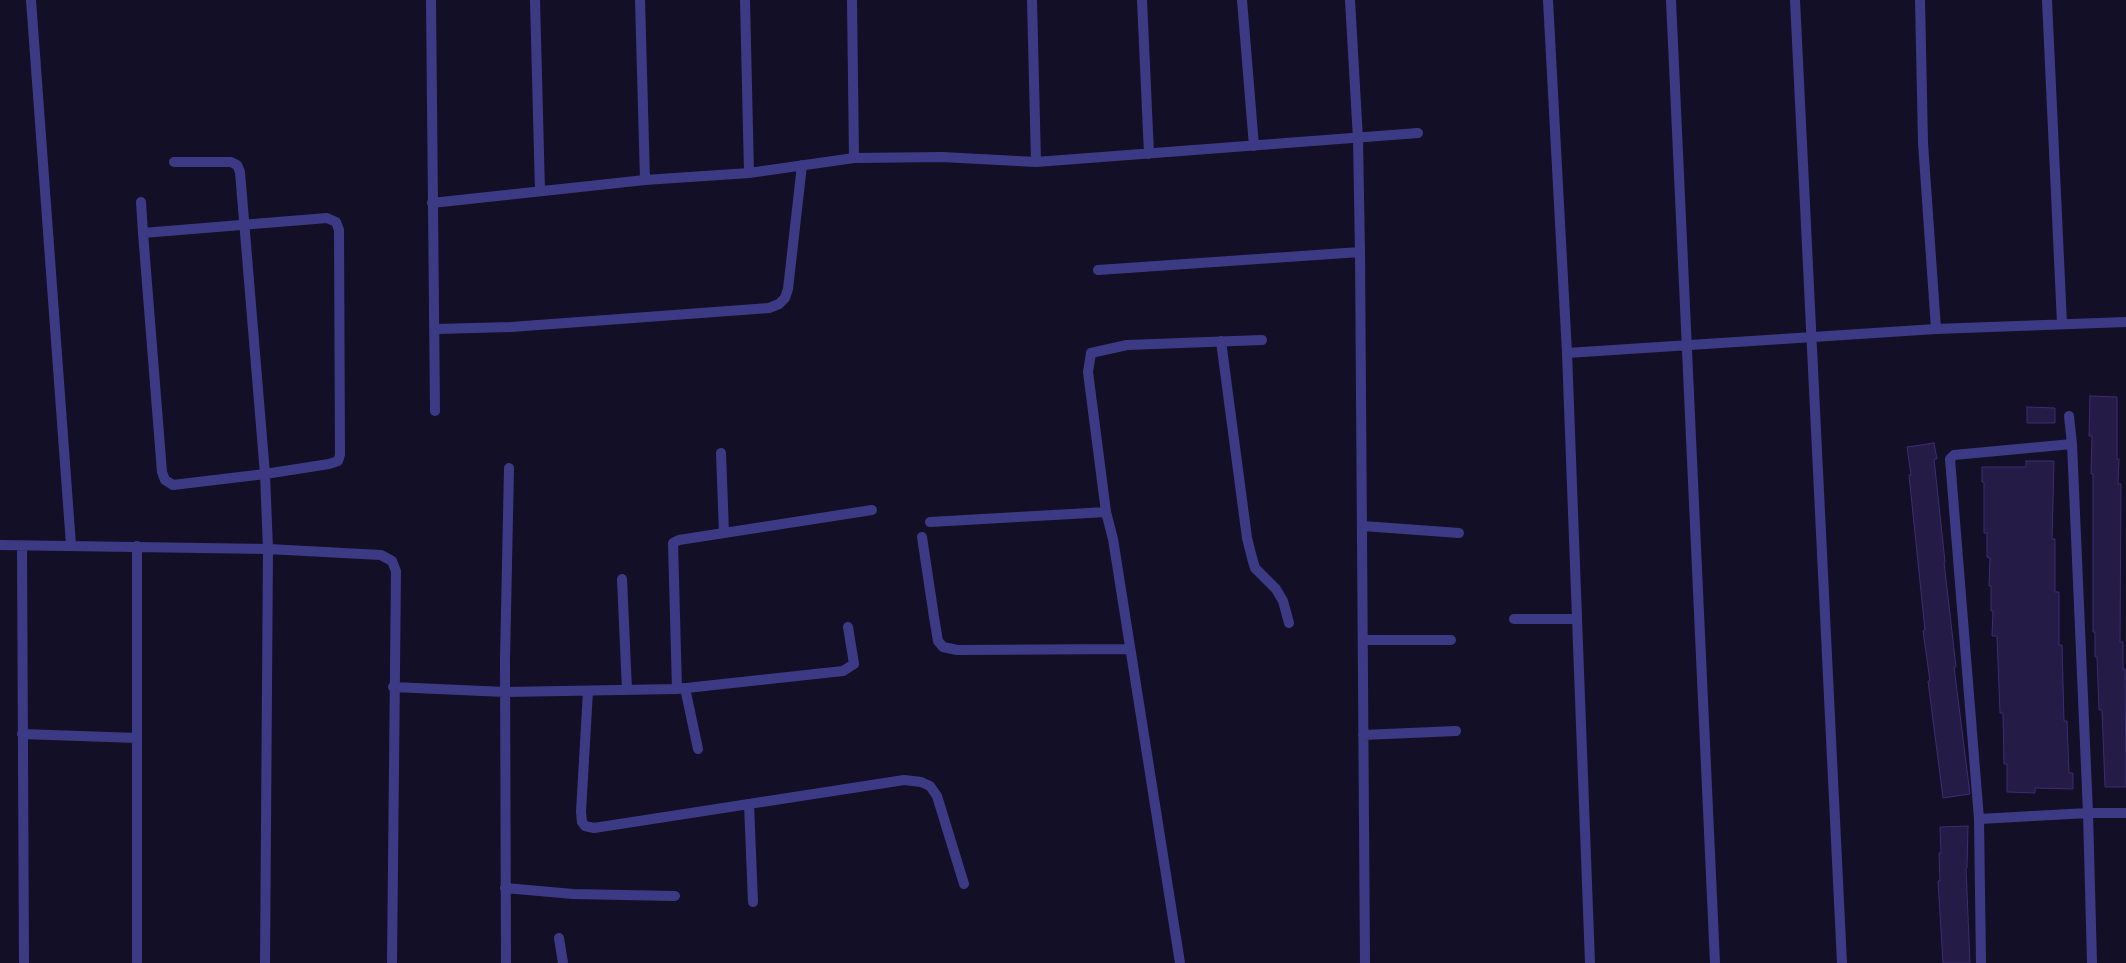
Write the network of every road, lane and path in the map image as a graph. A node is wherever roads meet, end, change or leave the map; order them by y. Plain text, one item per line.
1 (31, 0) edge
2 (431, 0) edge
3 (535, 0) edge
4 (640, 0) edge
5 (745, 0) edge
6 (852, 0) edge
7 (1032, 0) edge
8 (1142, 0) edge
9 (1242, 0) edge
10 (1350, 0) edge
11 (1548, 0) edge
12 (1671, 0) edge
13 (1795, 0) edge
14 (1920, 0) edge
15 (2047, 0) edge
16 (1418, 133) dead end
17 (1358, 139) junction
18 (1254, 146) junction
19 (1149, 154) junction
20 (854, 158) junction
21 (174, 162) dead end
22 (1036, 162) junction
23 (802, 165) junction
24 (749, 173) junction
25 (644, 180) junction
26 (540, 192) junction
27 (141, 202) dead end
28 (432, 203) junction
29 (245, 225) junction
30 (143, 232) junction
31 (1360, 252) junction
32 (1098, 270) dead end
33 (2126, 322) edge
34 (2062, 324) junction
35 (436, 329) junction
36 (1936, 329) junction
37 (1812, 337) junction
38 (1262, 340) dead end
39 (1221, 341) junction
40 (1687, 345) junction
41 (1567, 353) junction
42 (435, 412) dead end
43 (2069, 416) dead end
44 (2072, 444) junction
45 (721, 453) dead end
46 (509, 468) dead end
47 (265, 474) junction
48 (872, 510) dead end
49 (1106, 512) junction
50 (930, 522) dead end
51 (1362, 526) junction
52 (724, 533) junction
53 (1459, 533) dead end
54 (922, 537) dead end
55 (0, 545) edge
56 (71, 545) junction
57 (137, 546) junction
58 (22, 547) junction
59 (268, 549) junction
60 (622, 579) dead end
61 (1514, 619) dead end
62 (1577, 619) junction
63 (1289, 623) dead end
64 (848, 627) dead end
65 (1363, 640) junction
66 (1451, 640) dead end
67 (1130, 649) junction
68 (393, 687) junction
69 (681, 688) junction
70 (627, 690) junction
71 (588, 691) junction
72 (505, 692) junction
73 (1456, 731) dead end
74 (22, 734) junction
75 (1363, 735) junction
76 (137, 738) junction
77 (698, 749) dead end
78 (749, 804) junction
79 (2088, 813) junction
80 (2126, 814) edge
81 (1979, 819) junction
82 (964, 884) dead end
83 (505, 888) junction
84 (675, 896) dead end
85 (753, 902) dead end
86 (559, 938) dead end
87 (24, 963) edge
88 (137, 963) edge
89 (265, 963) edge
90 (392, 963) edge
91 (506, 963) edge
92 (562, 963) edge
93 (1180, 963) edge
94 (1365, 963) edge
95 (1590, 963) edge
96 (1715, 963) edge
97 (1842, 963) edge
98 (1981, 963) edge
99 (2092, 963) edge

1 - 56 street
2 - 28 street
3 - 26 street
4 - 25 street
5 - 24 street
6 - 20 street
7 - 22 street
8 - 19 street
9 - 18 street
10 - 17 street
11 - 41 street
12 - 40 street
13 - 37 street
14 - 36 street
15 - 34 street
16 - 17 street
17 - 18 street
17 - 31 street
18 - 19 street
19 - 22 street
20 - 22 street
20 - 23 street
21 - 29 street
23 - 24 street
23 - 35 street
24 - 25 street
25 - 26 street
26 - 28 street
27 - 30 street
28 - 35 street
29 - 30 street
29 - 47 street
29 - 47 street
30 - 47 street
31 - 32 street
31 - 51 street
33 - 34 street
34 - 36 street
35 - 42 street
36 - 37 street
37 - 40 street
37 - 97 street
38 - 39 street
39 - 49 street
39 - 63 street
40 - 41 street
40 - 96 street
41 - 62 street
43 - 44 street
44 - 79 street
44 - 81 street
45 - 52 street
46 - 72 street
47 - 59 street
48 - 52 street
49 - 50 street
49 - 67 street
51 - 53 street
51 - 65 street
52 - 69 street
54 - 67 street
55 - 58 street
56 - 57 street
56 - 58 street
57 - 59 street
57 - 76 street
58 - 74 street
59 - 68 street
59 - 89 street
60 - 70 street
61 - 62 street
62 - 95 street
64 - 69 street
65 - 66 street
65 - 75 street
67 - 93 street
68 - 72 street
68 - 90 street
69 - 70 street
69 - 77 street
70 - 71 street
71 - 72 street
71 - 78 street
72 - 83 street
73 - 75 street
74 - 76 street
74 - 87 street
75 - 94 street
76 - 88 street
78 - 82 street
78 - 85 street
79 - 80 street
79 - 81 street
79 - 99 street
81 - 98 street
83 - 84 street
83 - 91 street
86 - 92 street

